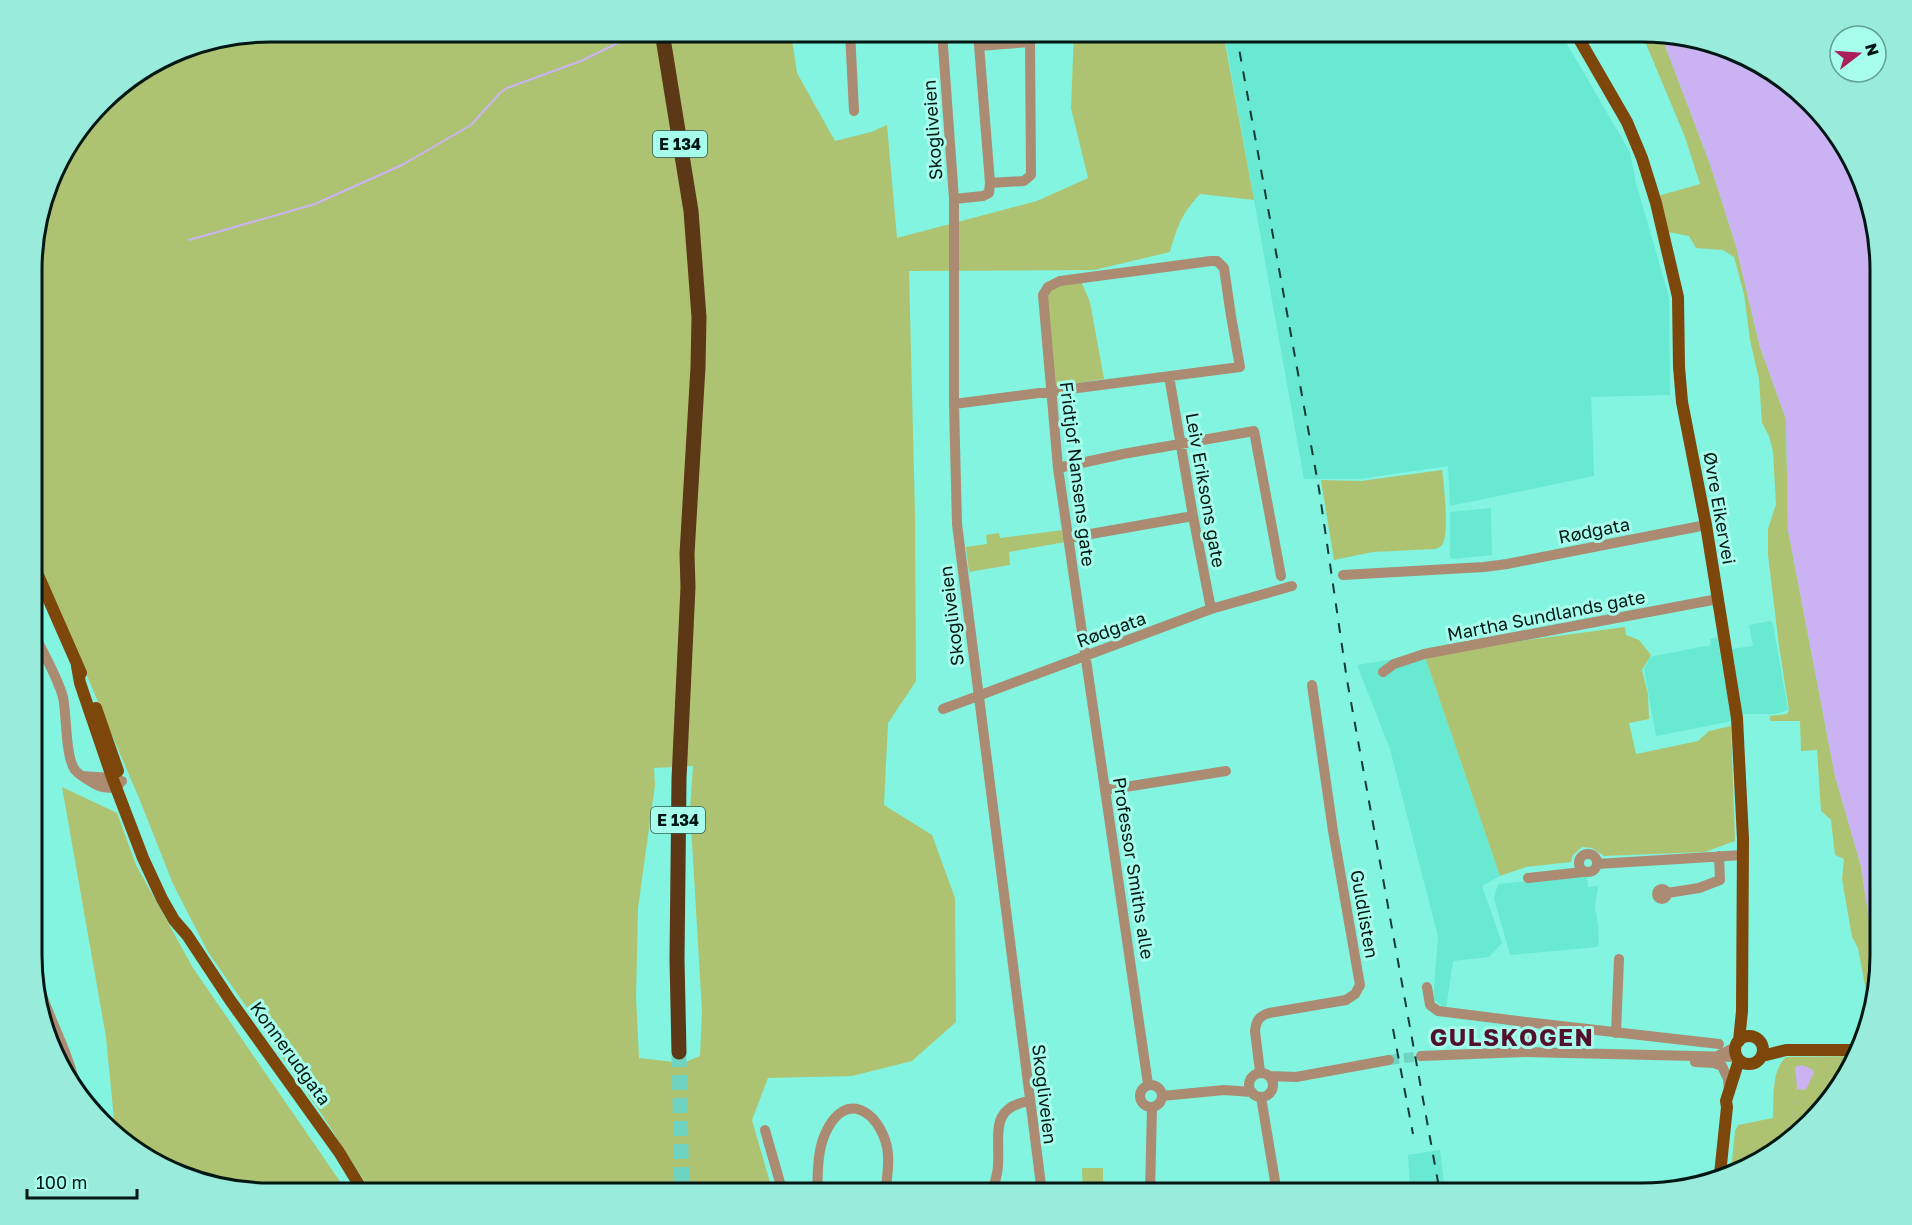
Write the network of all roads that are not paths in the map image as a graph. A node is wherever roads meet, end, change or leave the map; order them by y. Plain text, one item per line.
1 (664, 42) edge
2 (669, 42) edge
3 (851, 42) edge
4 (943, 42) edge
5 (979, 42) edge
6 (1581, 42) edge
7 (979, 46) junction
8 (854, 111) dead end
9 (990, 183) junction
10 (954, 199) junction
11 (698, 256) junction
12 (1169, 376) junction
13 (1050, 391) junction
14 (954, 404) junction
15 (1180, 445) junction
16 (1058, 468) junction
17 (1192, 516) junction
18 (1706, 525) junction
19 (1068, 538) junction
20 (1343, 575) dead end
21 (1281, 576) dead end
22 (42, 586) edge
23 (1292, 586) dead end
24 (1718, 600) junction
25 (1211, 609) junction
26 (42, 652) edge
27 (1085, 656) junction
28 (1383, 672) dead end
29 (1312, 685) dead end
30 (978, 696) junction
31 (943, 709) dead end
32 (1226, 771) dead end
33 (116, 782) junction
34 (1106, 790) junction
35 (1743, 855) junction
36 (1719, 856) junction
37 (1597, 864) junction
38 (1583, 872) junction
39 (1528, 878) dead end
40 (1667, 893) dead end
41 (1619, 958) dead end
42 (1427, 987) dead end
43 (1526, 1022) junction
44 (53, 1023) edge
45 (1616, 1033) junction
46 (1719, 1044) dead end
47 (1745, 1050) junction
48 (1786, 1050) junction
49 (1849, 1050) edge
50 (679, 1052) tunnel mouth
51 (1525, 1052) junction
52 (1676, 1055) junction
53 (1421, 1056) tunnel mouth
54 (67, 1057) edge
55 (1389, 1060) tunnel mouth
56 (1265, 1074) junction
57 (1296, 1077) junction
58 (1251, 1079) junction
59 (1148, 1084) junction
60 (1273, 1089) junction
61 (1224, 1090) junction
62 (1729, 1090) junction
63 (1256, 1095) junction
64 (1162, 1096) junction
65 (1029, 1101) junction
66 (1152, 1107) junction
67 (1727, 1107) junction
68 (765, 1130) dead end
69 (1721, 1169) edge
70 (358, 1183) edge
71 (780, 1183) edge
72 (818, 1183) edge
73 (886, 1183) edge
74 (994, 1183) edge
75 (1041, 1183) edge
76 (1150, 1183) edge
77 (1275, 1183) edge

1 - 11 highway, E 134
2 - 11 highway, E 134
3 - 8 street
4 - 10 street, Skogliveien
5 - 7 street
6 - 18 main road, Øvre Eikervei
7 - 9 street
7 - 9 street
9 - 10 street
10 - 14 street, Skogliveien
11 - 50 highway, E 134
12 - 13 street
12 - 13 street, Fridtjof Nansens gate
12 - 15 street, Leiv Eriksons gate
13 - 14 street
13 - 16 street, Fridtjof Nansens gate
14 - 30 street, Skogliveien
15 - 16 street
15 - 17 street, Leiv Eriksons gate
15 - 21 street
16 - 19 street, Fridtjof Nansens gate
17 - 19 street
17 - 25 street, Leiv Eriksons gate
18 - 20 street, Rødgata
18 - 24 main road, Øvre Eikervei
19 - 27 street, Fridtjof Nansens gate
22 - 33 main road, Konnerudgata
23 - 25 street, Rødgata
24 - 28 street, Martha Sundlands gate
24 - 35 main road, Øvre Eikervei
25 - 27 street, Rødgata
26 - 33 street
27 - 30 street, Rødgata
27 - 34 street, Professor Smiths alle
29 - 56 street, Guldlisten
30 - 31 street, Rødgata
30 - 65 street, Skogliveien
32 - 34 street
33 - 70 main road, Konnerudgata
34 - 59 street, Professor Smiths alle
35 - 36 street
35 - 47 main road, Øvre Eikervei
36 - 37 street
36 - 40 street
37 - 38 street
37 - 38 street
38 - 39 street
41 - 45 street
42 - 43 street
43 - 45 street
43 - 51 street
44 - 54 street
45 - 46 street
47 - 48 main road
47 - 48 main road
47 - 52 street
47 - 62 main road
47 - 67 main road
48 - 49 main road
51 - 52 street
51 - 53 street
52 - 62 street
55 - 57 street
56 - 57 street
56 - 58 street
56 - 60 street
57 - 60 street
58 - 61 street
58 - 63 street
59 - 64 street
59 - 66 street
60 - 63 street
61 - 63 street
61 - 64 street
62 - 67 main road
63 - 77 street
64 - 66 street
65 - 74 street
65 - 75 street, Skogliveien
66 - 76 street
67 - 69 main road
68 - 71 street
72 - 73 street

